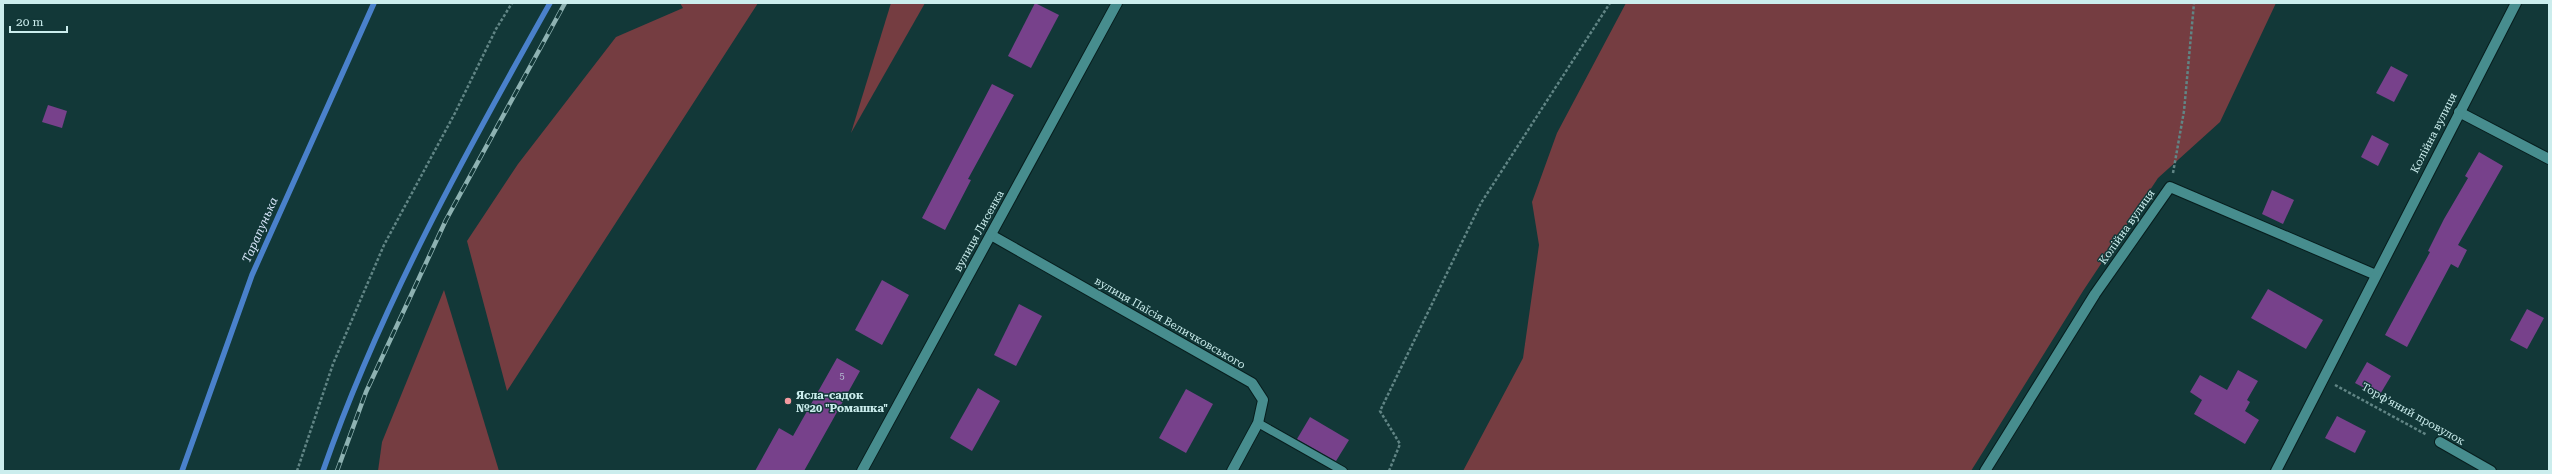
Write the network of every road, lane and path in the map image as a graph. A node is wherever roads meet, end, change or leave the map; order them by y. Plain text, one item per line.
1 (512, 3) edge
2 (1117, 3) edge
3 (1610, 3) edge
4 (2194, 3) edge
5 (2516, 3) edge
6 (2459, 112) junction
7 (2549, 160) edge
8 (2170, 187) junction
9 (991, 235) junction
10 (2376, 275) junction
11 (2323, 379) junction
12 (1258, 423) junction
13 (2440, 442) joint
14 (297, 471) edge
15 (862, 471) edge
16 (1232, 471) edge
17 (1342, 471) edge
18 (1389, 471) edge
19 (1985, 471) edge
20 (2276, 471) edge
21 (2491, 471) edge

1 - 14 path
2 - 9 street, вулиця Лисенка
3 - 18 path
4 - 8 path
5 - 6 street, Колійна вулиця
6 - 7 street
6 - 10 street, Колійна вулиця
8 - 10 street, Колійна вулиця
8 - 19 street, Колійна вулиця
9 - 12 street, вулиця Паїсія Величковського
9 - 15 street, вулиця Лисенка
10 - 11 street, Колійна вулиця
11 - 13 path, Торфʼяний провулок
11 - 20 street, Колійна вулиця
12 - 16 street, вулиця Паїсія Величковського
12 - 17 lane
13 - 21 street, Торфʼяний провулок

